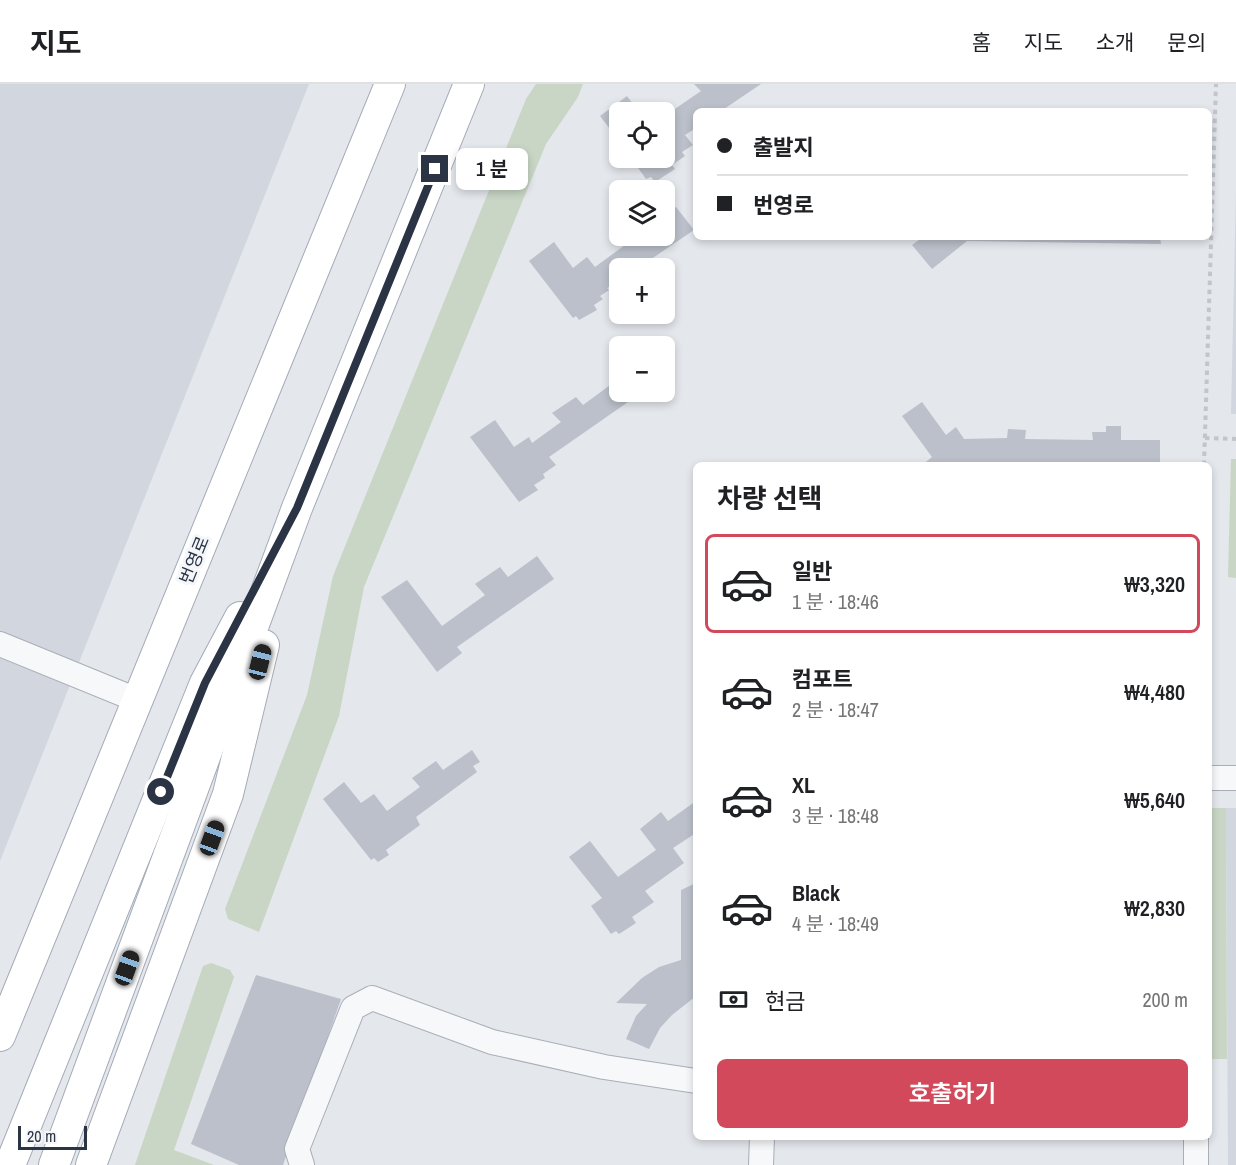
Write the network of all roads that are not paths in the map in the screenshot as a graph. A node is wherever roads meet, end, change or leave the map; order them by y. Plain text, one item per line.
1 (390, 84) edge
2 (469, 84) edge
3 (297, 508) junction
4 (0, 644) edge
5 (137, 700) junction
6 (1212, 778) edge
7 (1236, 778) edge
8 (0, 1036) edge
9 (693, 1081) edge
10 (762, 1140) edge
11 (1196, 1140) edge
12 (10, 1165) edge
13 (54, 1165) edge
14 (91, 1165) edge
15 (302, 1165) edge
16 (761, 1165) edge
17 (1196, 1165) edge

1 - 5 main road, 번영로
2 - 3 main road
3 - 12 main road
3 - 13 main road
3 - 14 main road
4 - 5 street
5 - 8 main road, 번영로
6 - 7 street
9 - 15 street
10 - 16 street
11 - 17 street

